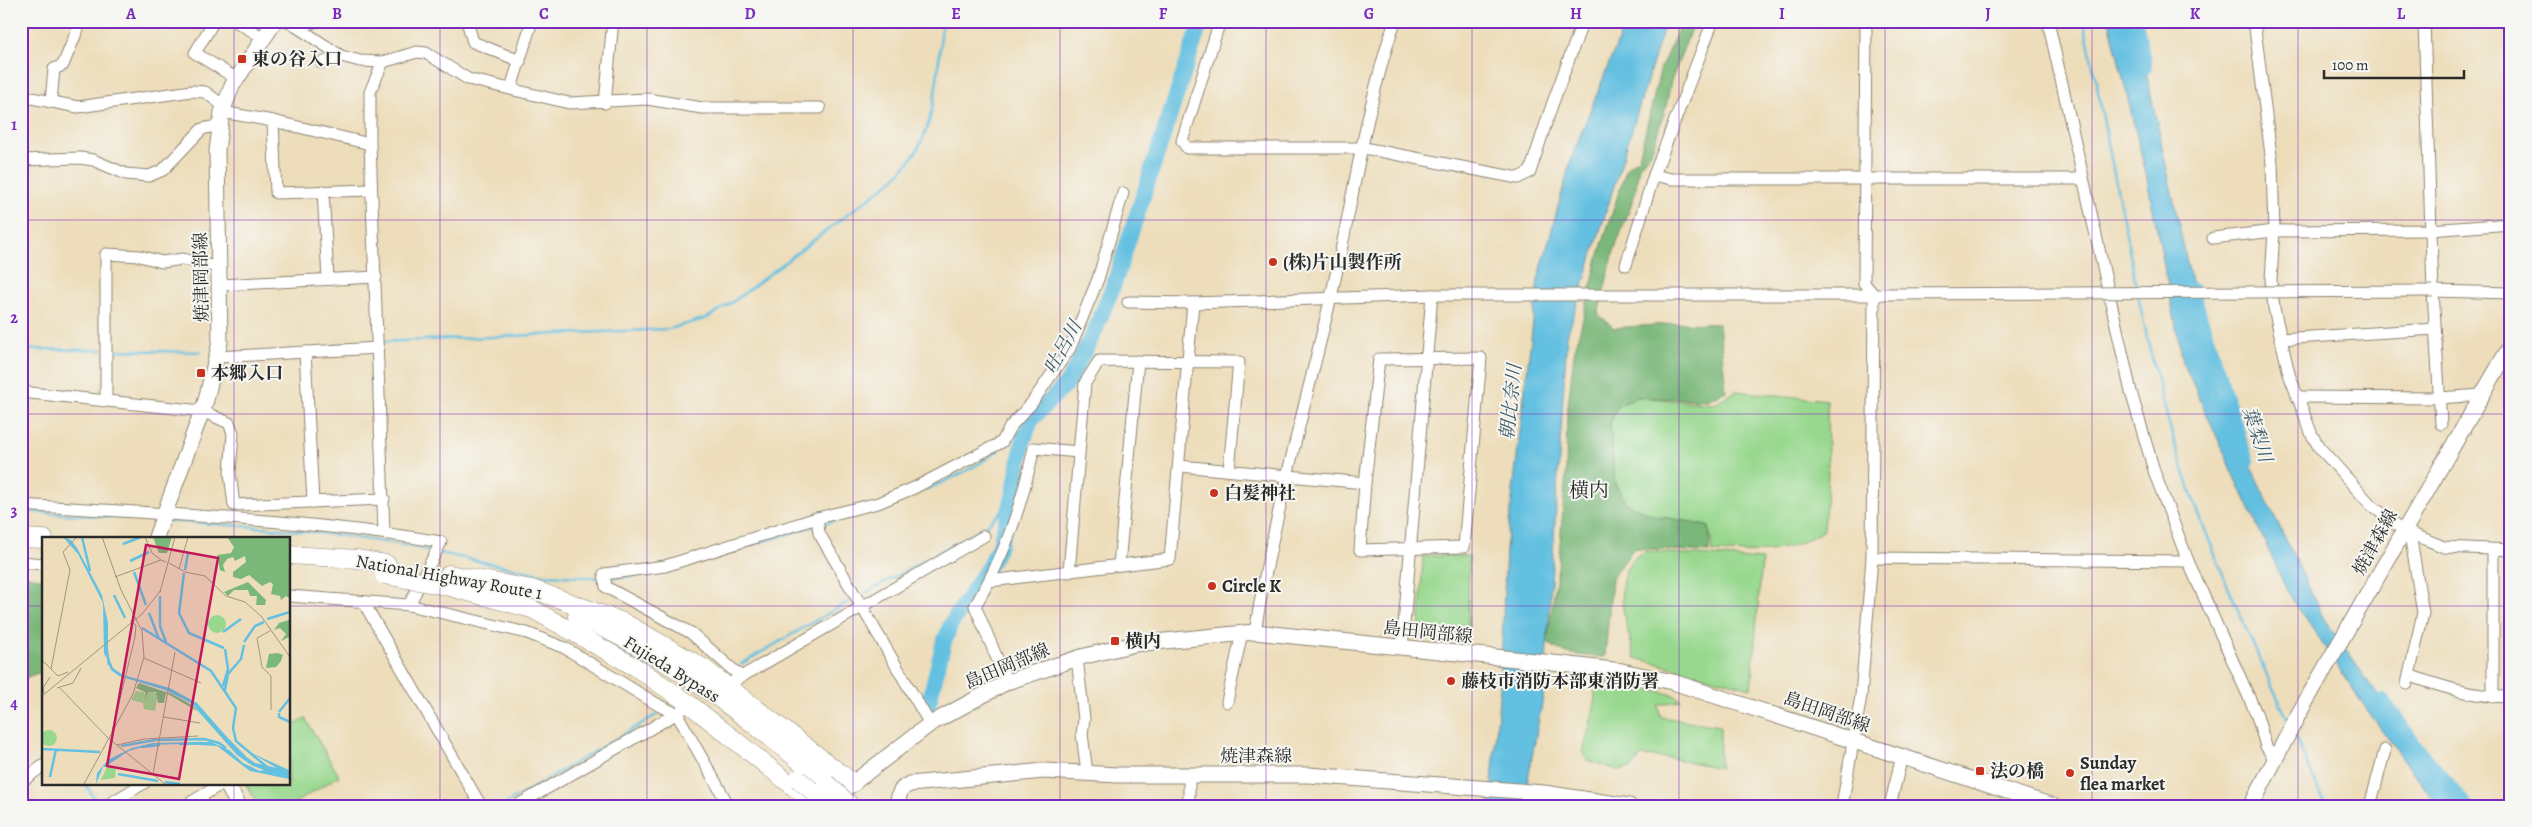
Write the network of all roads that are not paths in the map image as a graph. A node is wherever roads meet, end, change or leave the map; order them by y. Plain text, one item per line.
1 (82, 21) edge
2 (214, 21) edge
3 (235, 21) edge
4 (275, 21) edge
5 (317, 21) edge
6 (532, 21) edge
7 (613, 21) edge
8 (1220, 21) edge
9 (1395, 21) edge
10 (1712, 21) edge
11 (1866, 21) edge
12 (2048, 21) edge
13 (2254, 21) edge
14 (2424, 21) edge
15 (468, 22) edge
16 (1579, 23) edge
17 (293, 24) edge
18 (264, 38) junction
19 (341, 56) junction
20 (520, 61) junction
21 (383, 62) junction
22 (322, 63) dead end
23 (237, 79) junction
24 (511, 88) junction
25 (21, 96) edge
26 (51, 102) junction
27 (605, 102) junction
28 (820, 108) dead end
29 (222, 114) junction
30 (273, 121) junction
31 (370, 144) junction
32 (1361, 148) junction
33 (21, 160) edge
34 (1654, 175) junction
35 (1866, 178) junction
36 (2082, 179) junction
37 (372, 190) junction
38 (323, 191) junction
39 (1123, 193) dead end
40 (2511, 224) edge
41 (2430, 230) junction
42 (2274, 231) junction
43 (2213, 238) dead end
44 (1626, 265) dead end
45 (220, 268) junction
46 (376, 277) junction
47 (328, 280) junction
48 (220, 285) junction
49 (2433, 291) junction
50 (2511, 293) edge
51 (1432, 295) junction
52 (1878, 295) junction
53 (1330, 299) junction
54 (1128, 302) dead end
55 (1193, 302) junction
56 (2435, 329) junction
57 (2280, 339) junction
58 (2511, 344) edge
59 (378, 348) junction
60 (305, 352) junction
61 (217, 357) junction
62 (1426, 358) junction
63 (1138, 361) junction
64 (1188, 361) junction
65 (21, 392) edge
66 (2481, 395) junction
67 (2297, 397) junction
68 (2439, 398) junction
69 (106, 401) junction
70 (202, 411) junction
71 (2441, 424) dead end
72 (1079, 452) junction
73 (1180, 466) junction
74 (1229, 470) junction
75 (1286, 474) junction
76 (1365, 483) junction
77 (384, 499) junction
78 (313, 502) junction
79 (21, 505) edge
80 (165, 514) junction
81 (817, 518) junction
82 (2407, 532) junction
83 (384, 533) junction
84 (984, 536) dead end
85 (156, 537) edge
86 (21, 538) edge
87 (42, 539) edge
88 (21, 549) edge
89 (1411, 550) junction
90 (2493, 550) junction
91 (2511, 550) edge
92 (42, 551) edge
93 (290, 555) edge
94 (1872, 558) junction
95 (2188, 561) junction
96 (21, 562) edge
97 (42, 564) edge
98 (1119, 565) junction
99 (290, 566) edge
100 (386, 570) junction
101 (1069, 572) junction
102 (453, 579) junction
103 (990, 581) junction
104 (290, 596) edge
105 (364, 603) junction
106 (409, 605) junction
107 (863, 605) junction
108 (532, 609) junction
109 (1248, 632) junction
110 (1402, 648) junction
111 (1077, 658) junction
112 (1007, 682) junction
113 (2511, 696) edge
114 (2493, 697) junction
115 (1227, 702) dead end
116 (682, 711) junction
117 (936, 721) junction
118 (1852, 740) junction
119 (2385, 750) dead end
120 (1902, 756) junction
121 (2274, 759) junction
122 (42, 766) edge
123 (1087, 773) junction
124 (1189, 775) junction
125 (21, 782) edge
126 (852, 783) junction
127 (142, 784) edge
128 (223, 784) edge
129 (226, 784) edge
130 (106, 806) edge
131 (185, 806) edge
132 (239, 806) edge
133 (481, 806) edge
134 (516, 806) edge
135 (729, 806) edge
136 (817, 806) edge
137 (823, 806) edge
138 (830, 806) edge
139 (851, 806) edge
140 (896, 806) edge
141 (1189, 806) edge
142 (1629, 806) edge
143 (1842, 806) edge
144 (1890, 806) edge
145 (2053, 806) edge
146 (2240, 806) edge
147 (2251, 806) edge
148 (2370, 806) edge

1 - 26 street
2 - 23 street
3 - 18 street
4 - 18 main road, 焼津岡部線
5 - 17 street
6 - 20 street
7 - 27 street
8 - 32 street
9 - 32 street
10 - 34 street
11 - 35 street
12 - 36 street
13 - 42 street
14 - 41 street
15 - 20 street
16 - 32 street
17 - 19 street
18 - 23 main road, 焼津岡部線
19 - 21 street
19 - 22 street
20 - 24 street
21 - 24 street
21 - 31 street
23 - 29 main road, 焼津岡部線
24 - 27 street
25 - 26 street
26 - 29 street
27 - 28 street
29 - 30 street
29 - 33 street
29 - 45 main road, 焼津岡部線
30 - 31 street
30 - 38 street
31 - 37 street
32 - 53 street
34 - 35 street
34 - 44 street
35 - 36 street
35 - 52 street
36 - 95 street
37 - 38 street
37 - 46 street
38 - 47 street
39 - 81 street
40 - 41 street
41 - 42 street
41 - 49 street
42 - 43 street
42 - 57 street
45 - 48 main road, 焼津岡部線
45 - 69 street
46 - 47 street
46 - 59 street
47 - 48 street
48 - 61 main road, 焼津岡部線
49 - 50 street
49 - 52 street, bridge
49 - 56 street
51 - 52 street
51 - 53 street
51 - 62 street
52 - 94 street
53 - 55 street
53 - 75 street
54 - 55 street
55 - 64 street
56 - 57 street
56 - 68 street
57 - 67 street
58 - 66 main road, 焼津森線
59 - 60 street
59 - 77 street
60 - 61 street
60 - 78 street
61 - 70 main road, 焼津岡部線
62 - 76 street
62 - 89 street
62 - 89 street
63 - 64 street
63 - 72 street
63 - 98 street
64 - 73 street
64 - 74 street
65 - 69 street
66 - 68 street
66 - 82 main road, 焼津森線
67 - 68 street
67 - 82 street
68 - 71 street
69 - 70 street
70 - 78 street
70 - 80 main road, 焼津岡部線
72 - 101 street
72 - 103 street
73 - 74 street
73 - 98 street
74 - 75 street
75 - 76 street
75 - 109 street
76 - 89 street
77 - 78 street
77 - 83 street
79 - 80 street
80 - 83 street
80 - 85 main road, 焼津岡部線
81 - 107 street
81 - 107 street
82 - 90 street
82 - 114 street
82 - 121 main road, 焼津森線
83 - 106 street
84 - 107 street
86 - 87 highway
88 - 92 highway
89 - 110 street
90 - 91 street
90 - 114 street
93 - 100 highway, National Highway Route 1
94 - 95 street
94 - 118 street
95 - 121 street
96 - 97 street
98 - 101 street
99 - 100 highway, National Highway Route 1
100 - 102 highway, National Highway Route 1
101 - 103 street
102 - 108 highway, National Highway Route 1
102 - 126 highway, National Highway Route 1
102 - 139 highway, Fujieda Bypass, bridge
103 - 112 street
104 - 105 street
105 - 106 street
105 - 133 street
106 - 116 street
107 - 117 street
108 - 136 highway, National Highway Route 1
108 - 138 highway, Fujieda Bypass, bridge
109 - 110 main road, 島田岡部線
109 - 111 main road, 島田岡部線
109 - 115 street
110 - 118 main road, 島田岡部線
111 - 112 main road, 島田岡部線
111 - 123 street
112 - 117 main road, 島田岡部線
113 - 114 street
116 - 134 street
116 - 135 street
117 - 126 main road, 島田岡部線
118 - 120 main road, 島田岡部線
118 - 143 street
119 - 148 street
120 - 144 street
120 - 145 main road, 島田岡部線
121 - 146 main road, 焼津森線
121 - 147 main road, 焼津森線
122 - 125 street
123 - 124 main road, 焼津森線
123 - 140 main road, 焼津森線
124 - 141 street
124 - 142 main road, 焼津森線
126 - 137 main road, 島田岡部線
127 - 130 street
128 - 131 street
129 - 132 main road

